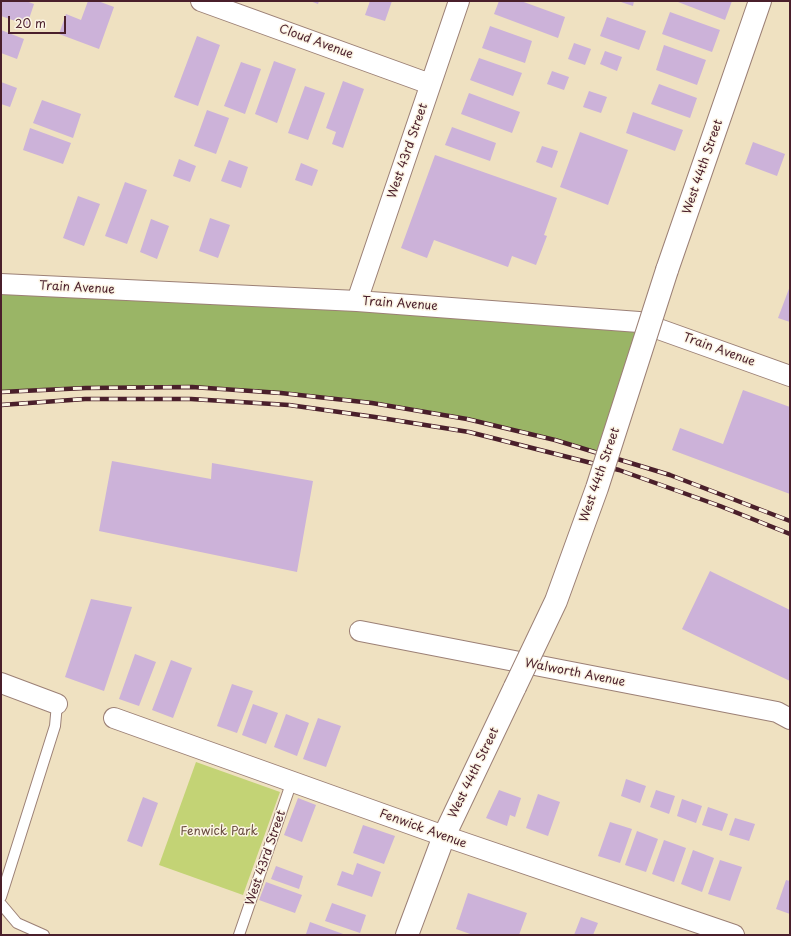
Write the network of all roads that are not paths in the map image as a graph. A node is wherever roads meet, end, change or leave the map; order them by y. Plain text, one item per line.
1 (201, 1) edge
2 (459, 1) edge
3 (760, 1) edge
4 (430, 84) junction
5 (1, 284) edge
6 (357, 301) junction
7 (790, 376) edge
8 (360, 631) dead end
9 (1, 683) edge
10 (57, 704) joint
11 (114, 718) dead end
12 (790, 718) edge
13 (292, 781) junction
14 (444, 836) junction
15 (1, 897) edge
16 (1, 904) edge
17 (712, 931) edge
18 (44, 935) edge
19 (239, 935) edge
20 (407, 935) edge
21 (734, 935) edge

1 - 4 street, Cloud Avenue
2 - 4 street, West 43rd Street
3 - 14 street, West 44th Street, bridge
4 - 6 street, West 43rd Street
5 - 6 street, Train Avenue
6 - 7 street, Train Avenue
8 - 12 street, Walworth Avenue
9 - 10 street
10 - 15 lane
11 - 13 street, Fenwick Avenue
13 - 14 street, Fenwick Avenue
13 - 19 lane, West 43rd Street
14 - 17 street, Fenwick Avenue
14 - 20 street, West 44th Street
16 - 18 lane
17 - 21 street, Fenwick Avenue

